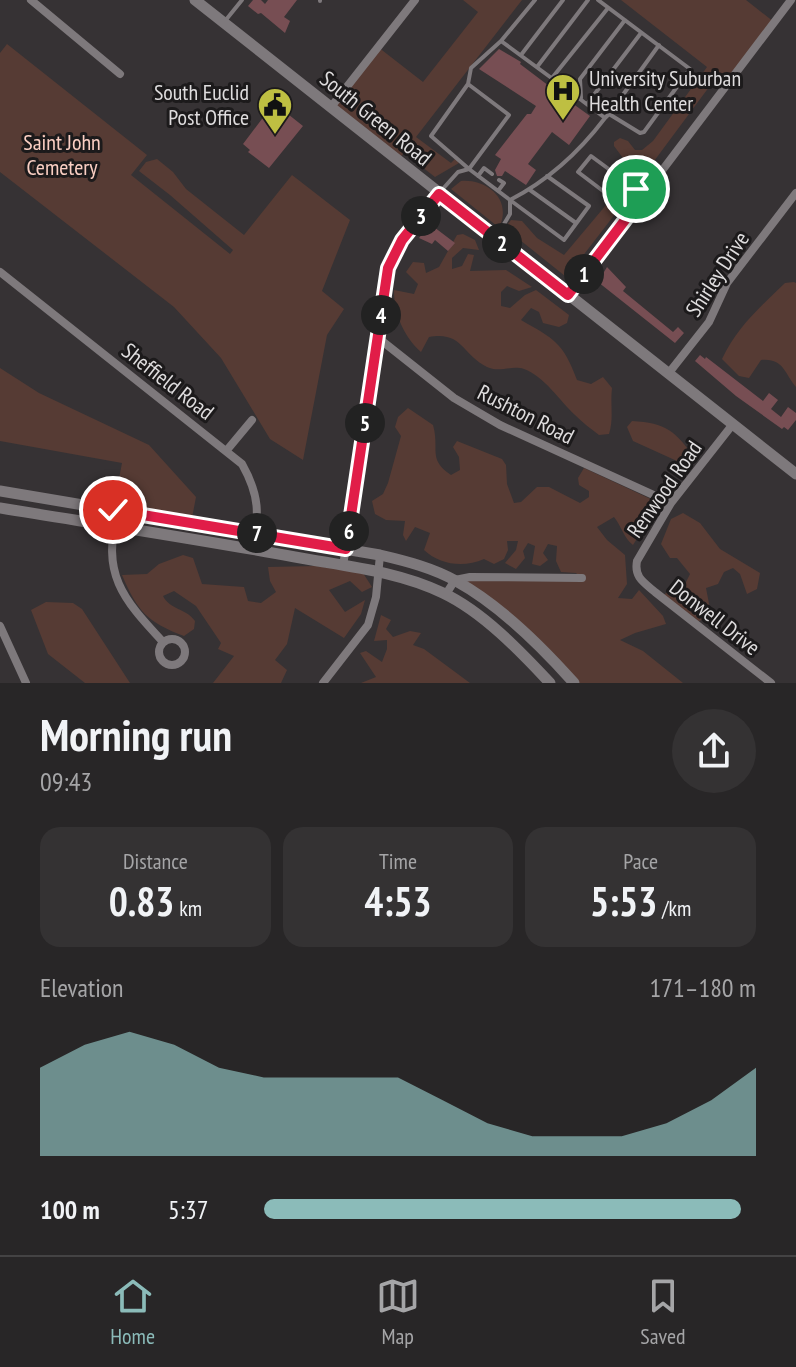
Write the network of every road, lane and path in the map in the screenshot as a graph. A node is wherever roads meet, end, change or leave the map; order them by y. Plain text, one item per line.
1 (31, 0) edge
2 (195, 0) edge
3 (242, 0) edge
4 (415, 0) edge
5 (535, 0) edge
6 (563, 0) edge
7 (588, 0) edge
8 (598, 0) edge
9 (791, 0) edge
10 (608, 7) junction
11 (625, 20) junction
12 (224, 23) junction
13 (642, 32) junction
14 (501, 41) junction
15 (659, 45) junction
16 (521, 55) junction
17 (537, 67) junction
18 (120, 74) dead end
19 (552, 78) junction
20 (468, 84) junction
21 (561, 85) dead end
22 (572, 93) dead end
23 (582, 100) junction
24 (587, 104) junction
25 (331, 107) junction
26 (607, 116) junction
27 (469, 169) junction
28 (492, 174) dead end
29 (478, 176) junction
30 (547, 176) junction
31 (620, 177) junction
32 (499, 180) dead end
33 (530, 190) junction
34 (498, 191) junction
35 (796, 193) edge
36 (439, 194) junction
37 (644, 195) junction
38 (510, 200) junction
39 (576, 223) junction
40 (496, 238) junction
41 (0, 272) edge
42 (568, 295) junction
43 (377, 337) junction
44 (668, 374) junction
45 (252, 420) dead end
46 (733, 424) junction
47 (227, 450) junction
48 (796, 474) edge
49 (2, 491) edge
50 (671, 503) junction
51 (0, 509) edge
52 (118, 511) junction
53 (114, 527) junction
54 (256, 533) junction
55 (253, 549) junction
56 (346, 549) junction
57 (380, 555) junction
58 (343, 566) junction
59 (378, 572) junction
60 (582, 578) dead end
61 (638, 578) joint
62 (455, 580) junction
63 (446, 594) junction
64 (0, 626) edge
65 (163, 642) dead end
66 (26, 683) edge
67 (323, 683) edge
68 (550, 683) edge
69 (574, 683) edge
70 (771, 683) edge

1 - 18 street
2 - 12 street, South Green Road
3 - 12 lane
4 - 25 street
5 - 14 lane
6 - 16 lane
7 - 17 lane
8 - 10 lane
9 - 37 street
10 - 11 lane
10 - 19 lane
11 - 13 lane
11 - 23 lane
12 - 25 street, South Green Road
13 - 15 lane
13 - 24 lane
14 - 16 lane
14 - 20 lane
15 - 26 lane
15 - 26 lane
16 - 17 lane
17 - 19 lane
19 - 21 lane
20 - 27 lane
20 - 27 lane
22 - 23 lane
23 - 24 lane
24 - 26 lane
25 - 36 street, South Green Road
26 - 30 lane
27 - 29 lane
27 - 36 lane
28 - 29 lane
29 - 34 lane
30 - 33 lane
30 - 39 lane
31 - 31 lane
31 - 37 lane
32 - 34 lane
33 - 38 lane
33 - 39 lane
34 - 38 lane
35 - 44 street, Shirley Drive
36 - 40 street, South Green Road
36 - 43 street
37 - 42 street
38 - 39 lane
38 - 40 lane
40 - 42 street, South Green Road
41 - 47 street, Sheffield Road
42 - 44 street, South Green Road
43 - 50 street, Rushton Road
43 - 56 street
44 - 46 street, South Green Road
45 - 47 street
46 - 48 street, South Green Road
46 - 50 street, Renwood Road
47 - 54 street, Sheffield Road
49 - 51 street
49 - 52 street
50 - 61 street, Renwood Road
51 - 53 street
52 - 53 street
52 - 54 street
53 - 55 street
53 - 65 street
54 - 55 street, Sheffield Road
54 - 56 street
55 - 58 street
56 - 57 street
56 - 58 street
57 - 59 street
57 - 62 street
58 - 59 street
59 - 63 street
59 - 67 street
60 - 62 street
61 - 70 street, Donwell Drive
62 - 63 street
62 - 69 street
63 - 68 street
64 - 66 street

